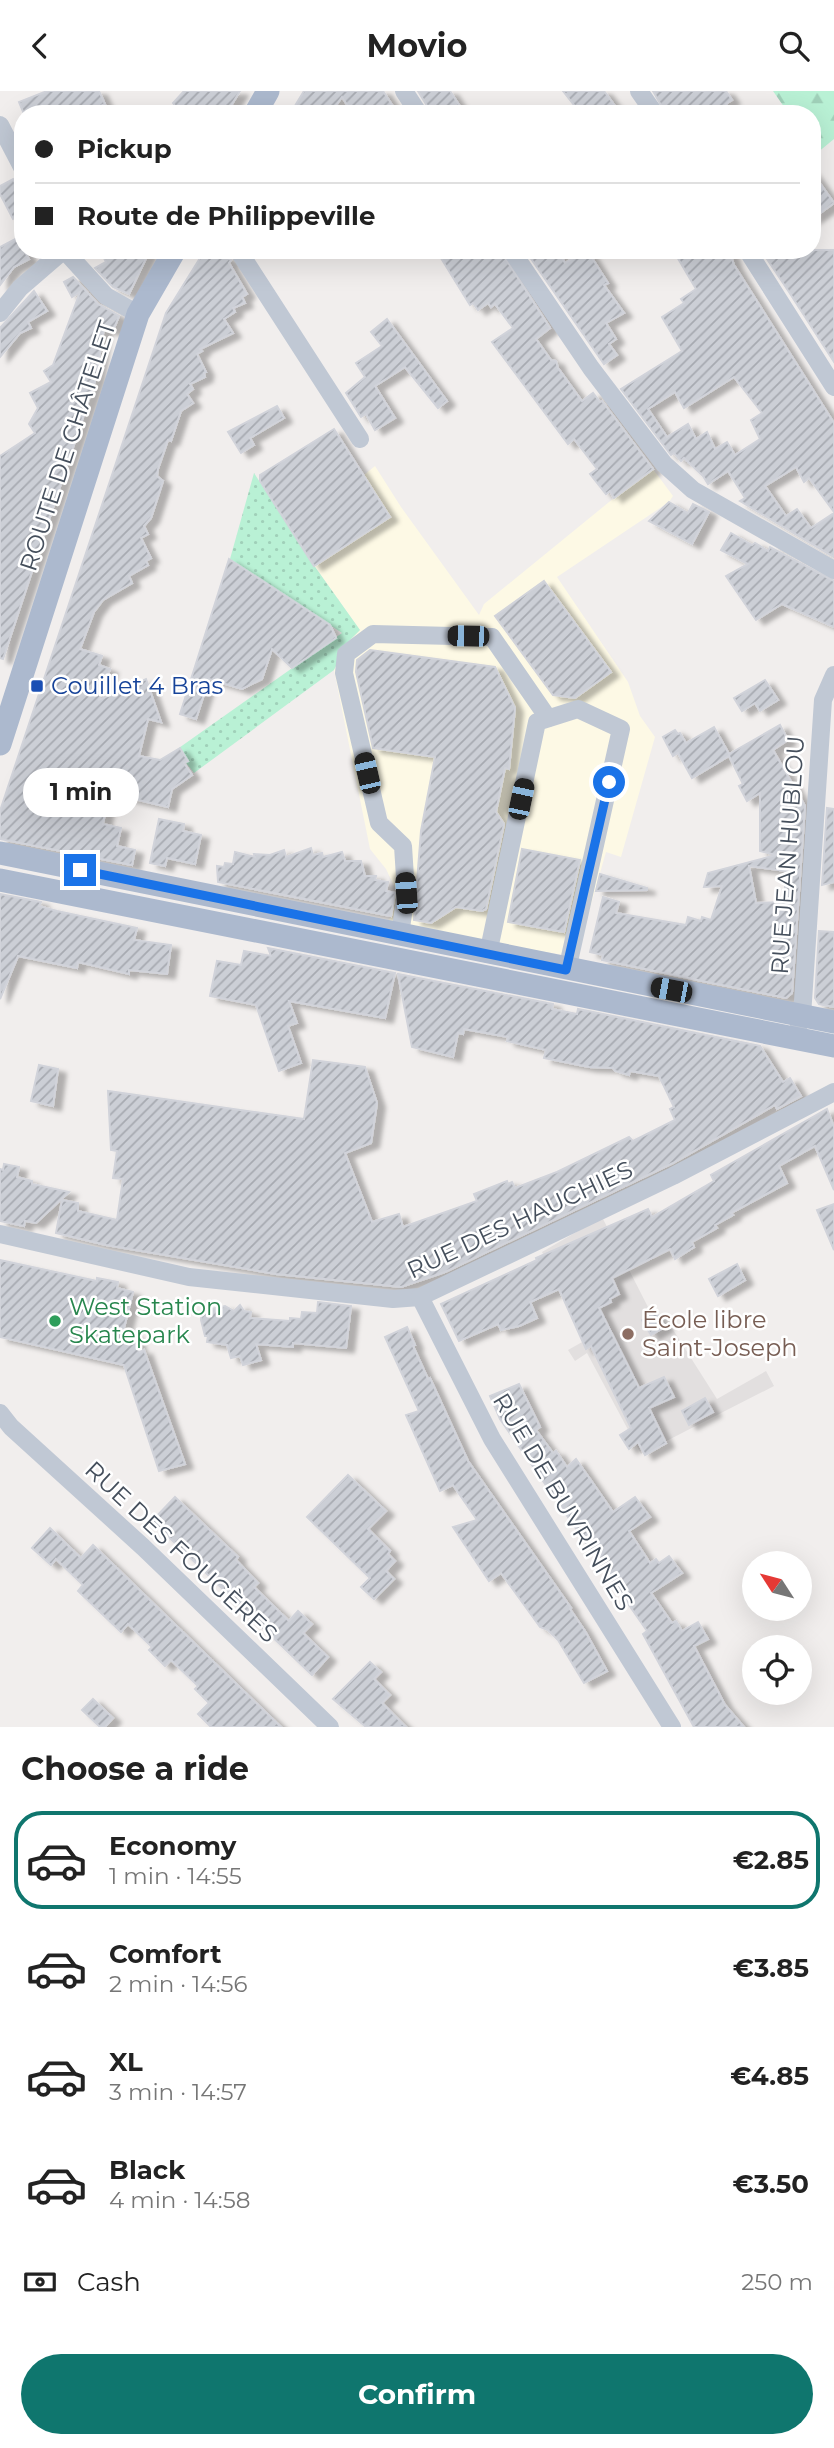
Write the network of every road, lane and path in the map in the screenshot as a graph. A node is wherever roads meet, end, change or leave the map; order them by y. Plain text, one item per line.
1 (0, 125) edge
2 (14, 152) edge
3 (54, 259) edge
4 (72, 259) edge
5 (170, 259) edge
6 (244, 259) edge
7 (517, 259) edge
8 (753, 259) edge
9 (0, 313) edge
10 (138, 314) junction
11 (834, 387) edge
12 (360, 439) dead end
13 (834, 569) edge
14 (834, 675) edge
15 (548, 718) junction
16 (0, 744) edge
17 (0, 853) edge
18 (0, 880) edge
19 (400, 935) junction
20 (488, 954) junction
21 (566, 970) junction
22 (802, 1016) junction
23 (834, 1022) edge
24 (795, 1038) junction
25 (834, 1046) edge
26 (834, 1092) edge
27 (0, 1234) edge
28 (420, 1297) junction
29 (0, 1413) edge
30 (330, 1727) edge
31 (672, 1727) edge

1 - 2 street
3 - 9 street
4 - 10 street
5 - 10 main road, ROUTE DE CHÂTELET
6 - 12 street
7 - 13 street
8 - 11 street
10 - 16 main road, ROUTE DE CHÂTELET
14 - 22 street, RUE JEAN HUBLOU
15 - 19 street
15 - 20 street
15 - 21 street
17 - 19 main road
18 - 24 main road
19 - 20 main road
20 - 21 main road
21 - 22 main road
22 - 23 main road
22 - 24 street, RUE JEAN HUBLOU
24 - 25 main road
26 - 28 street, RUE DES HAUCHIES
27 - 28 street, RUE DES HAUCHIES
28 - 31 street, RUE DE BUVRINNES
29 - 30 street, RUE DES FOUGÈRES

